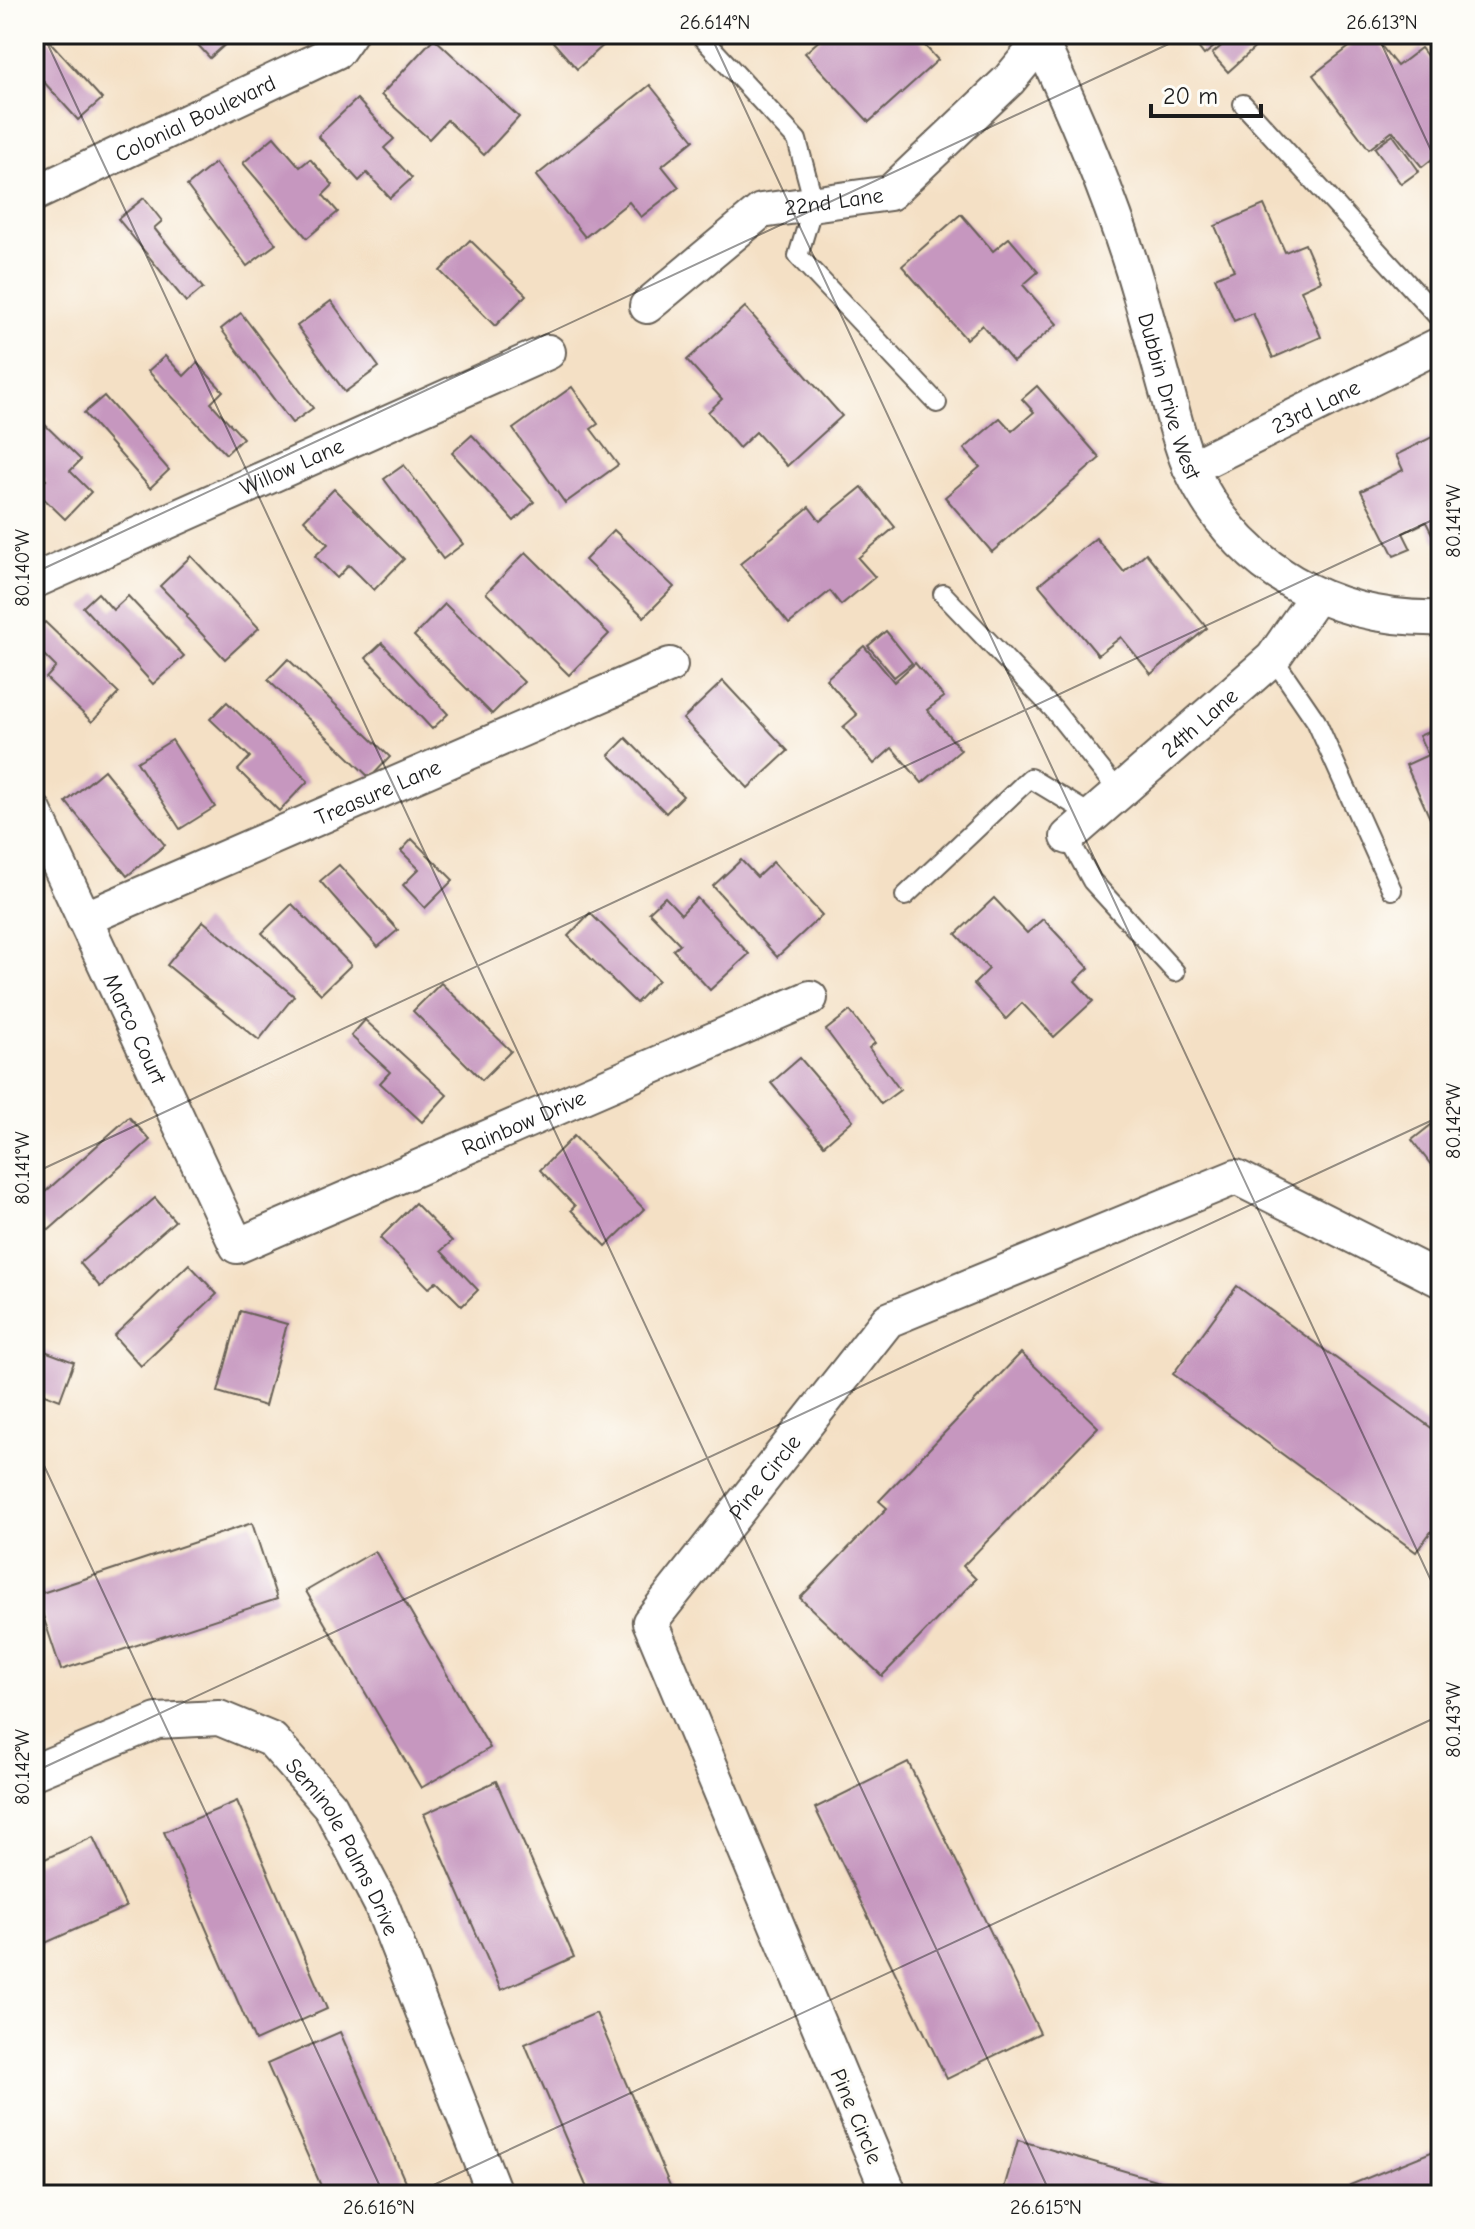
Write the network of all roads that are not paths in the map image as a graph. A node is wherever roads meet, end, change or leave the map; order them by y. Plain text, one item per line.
1 (349, 34) edge
2 (699, 34) edge
3 (1039, 38) edge
4 (1243, 104) dead end
5 (34, 194) edge
6 (814, 203) junction
7 (647, 306) dead end
8 (1441, 320) edge
9 (1441, 344) edge
10 (548, 352) dead end
11 (937, 403) dead end
12 (1190, 468) junction
13 (34, 581) edge
14 (943, 594) dead end
15 (1316, 596) junction
16 (1441, 618) edge
17 (1273, 658) junction
18 (670, 665) dead end
19 (1119, 792) junction
20 (34, 811) edge
21 (1080, 826) junction
22 (1392, 890) dead end
23 (905, 896) dead end
24 (84, 919) junction
25 (1175, 972) dead end
26 (810, 998) dead end
27 (237, 1246) joint
28 (1441, 1280) edge
29 (34, 1772) edge
30 (495, 2195) edge
31 (890, 2195) edge

1 - 5 street, Colonial Boulevard
2 - 6 lane
3 - 6 street, 22nd Lane
3 - 12 street, Dubbin Drive West
4 - 8 lane
6 - 7 street, 22nd Lane
6 - 11 lane
9 - 12 street, 23rd Lane
10 - 13 street, Willow Lane
12 - 15 street, Dubbin Drive West
14 - 19 lane
15 - 16 street, Dubbin Drive West
15 - 17 street, 24th Lane
17 - 19 street, 24th Lane
17 - 22 lane
18 - 24 street, Treasure Lane
19 - 21 street, 24th Lane
20 - 24 street, Marco Court
21 - 23 lane
21 - 25 lane
24 - 27 street, Marco Court
26 - 27 street, Rainbow Drive
28 - 31 street, Pine Circle
29 - 30 street, Seminole Palms Drive

